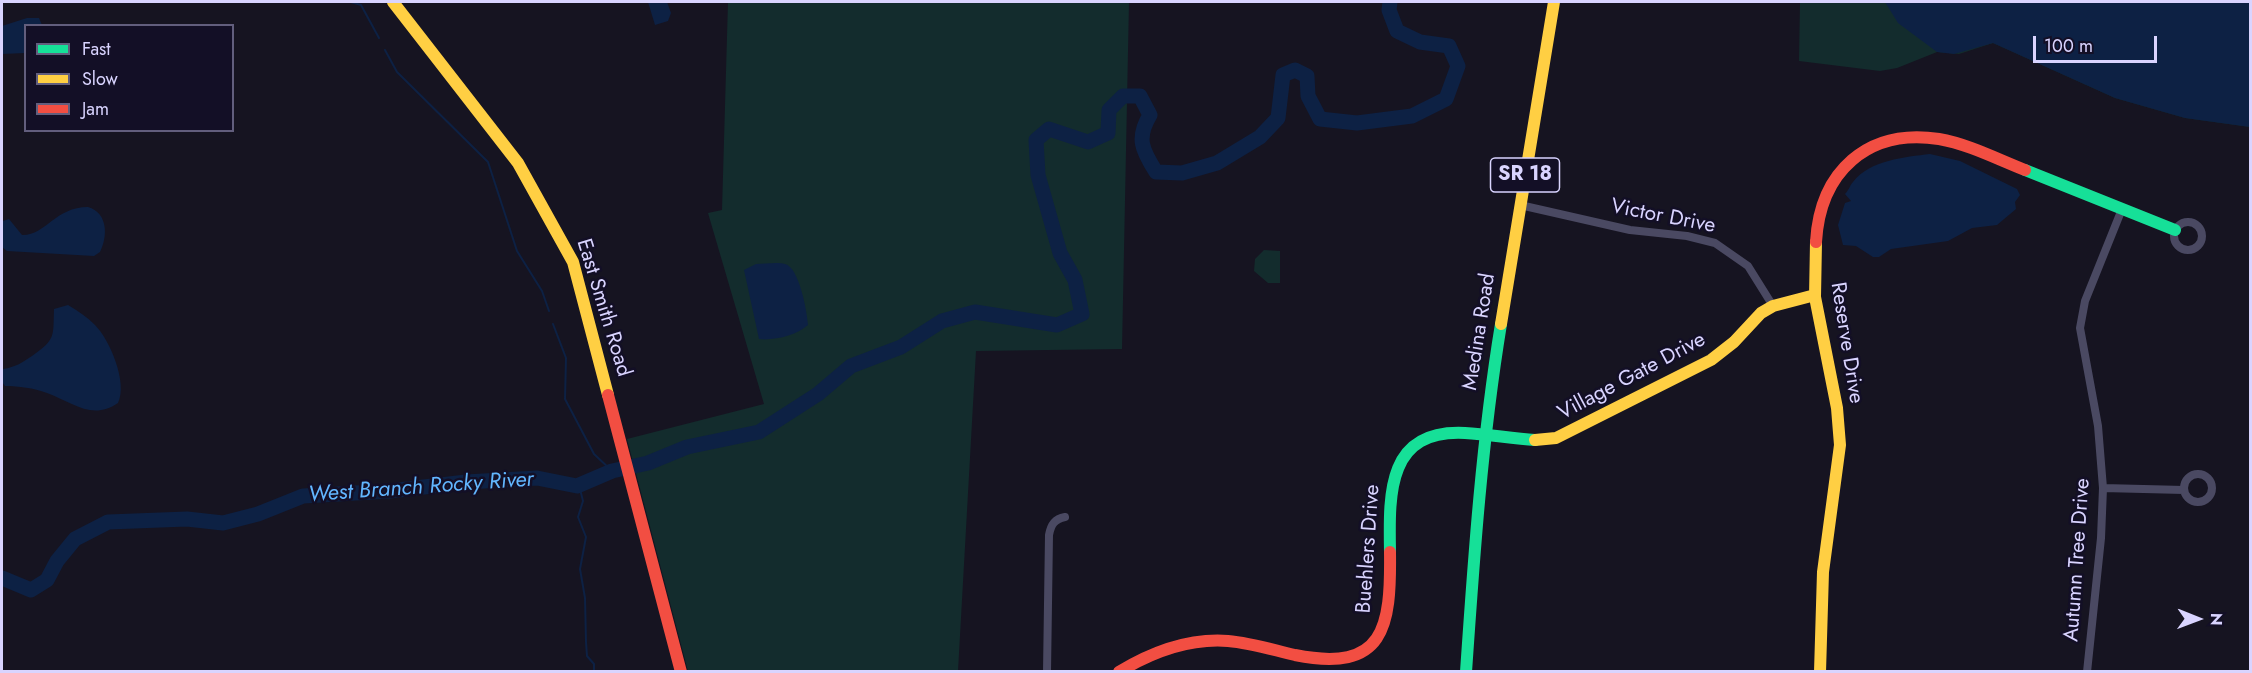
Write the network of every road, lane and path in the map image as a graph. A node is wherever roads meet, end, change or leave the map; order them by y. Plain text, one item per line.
1 (393, 2) edge
2 (1554, 2) edge
3 (1520, 205) junction
4 (2122, 209) junction
5 (2175, 230) dead end
6 (1815, 295) junction
7 (1773, 306) junction
8 (1485, 435) junction
9 (2103, 488) junction
10 (2184, 490) dead end
11 (1065, 517) dead end
12 (681, 672) edge
13 (1047, 672) edge
14 (1119, 672) edge
15 (1466, 672) edge
16 (1820, 672) edge
17 (2087, 672) edge

1 - 12 main road, East Smith Road
2 - 3 main road, Medina Road / SR 18
3 - 7 street, Victor Drive
3 - 8 main road, Medina Road / SR 18
4 - 5 main road, Reserve Drive
4 - 6 main road, Reserve Drive
4 - 9 street, Autumn Tree Drive
6 - 7 main road, Village Gate Drive
6 - 16 main road, Reserve Drive
7 - 8 main road, Village Gate Drive
8 - 14 main road, Buehlers Drive
8 - 15 main road, Medina Road / SR 18
9 - 10 street
9 - 17 street, Autumn Tree Drive
11 - 13 street

